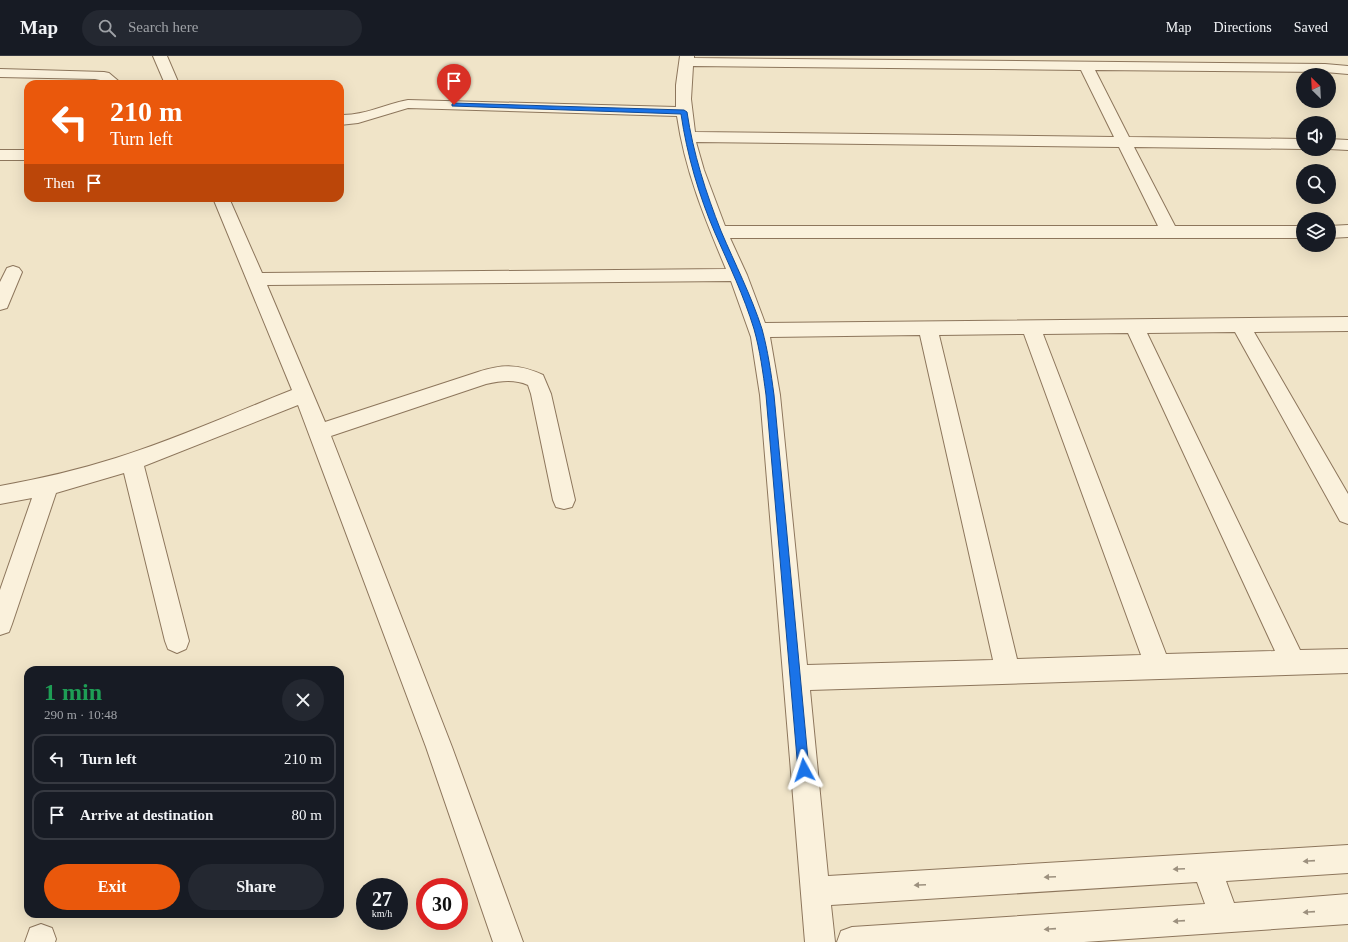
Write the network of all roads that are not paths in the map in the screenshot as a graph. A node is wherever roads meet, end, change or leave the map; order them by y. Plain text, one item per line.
1 (160, 56) edge
2 (687, 59) edge
3 (1086, 66) junction
4 (1348, 70) edge
5 (0, 73) edge
6 (110, 80) edge
7 (170, 80) edge
8 (684, 112) junction
9 (344, 120) edge
10 (687, 137) junction
11 (1123, 142) junction
12 (1296, 144) edge
13 (1336, 144) edge
14 (1348, 145) edge
15 (0, 154) edge
16 (24, 155) edge
17 (223, 202) edge
18 (718, 232) junction
19 (1169, 232) junction
20 (1296, 232) edge
21 (1336, 232) edge
22 (1348, 232) edge
23 (13, 272) dead end
24 (738, 275) junction
25 (255, 278) junction
26 (0, 303) edge
27 (1348, 324) edge
28 (1241, 325) junction
29 (1134, 326) junction
30 (1031, 327) junction
31 (928, 328) junction
32 (758, 330) junction
33 (296, 398) junction
34 (319, 432) junction
35 (132, 461) junction
36 (47, 487) junction
37 (0, 495) edge
38 (564, 500) dead end
39 (1348, 514) edge
40 (0, 624) edge
41 (177, 641) dead end
42 (1348, 661) edge
43 (1293, 663) junction
44 (1158, 667) junction
45 (1008, 672) junction
46 (795, 678) junction
47 (1348, 859) edge
48 (1206, 868) junction
49 (815, 891) junction
50 (1348, 909) edge
51 (1225, 918) junction
52 (508, 942) edge
53 (820, 942) edge
54 (852, 942) edge

1 - 7 street
2 - 3 street
2 - 8 street
3 - 4 street
3 - 11 street
5 - 6 street
8 - 9 street
8 - 10 street
10 - 11 street
10 - 18 street
11 - 12 street
11 - 19 street
13 - 14 street
15 - 16 street
17 - 25 street
18 - 19 street
18 - 24 street
19 - 20 street
21 - 22 street
23 - 26 street
24 - 25 street
24 - 32 street
25 - 33 street
27 - 28 street
28 - 29 street
28 - 39 street
29 - 30 street
29 - 43 street
30 - 31 street
30 - 44 street
31 - 32 street
31 - 45 street
32 - 46 street
33 - 34 street
33 - 35 street
34 - 38 street
34 - 52 street
35 - 36 street
35 - 41 street
36 - 37 street
36 - 40 street
42 - 43 street
43 - 44 street
44 - 45 street
45 - 46 street
46 - 49 street
47 -> 48 street
48 -> 49 street
48 - 51 street
49 - 53 street
50 -> 51 street
51 -> 54 street

